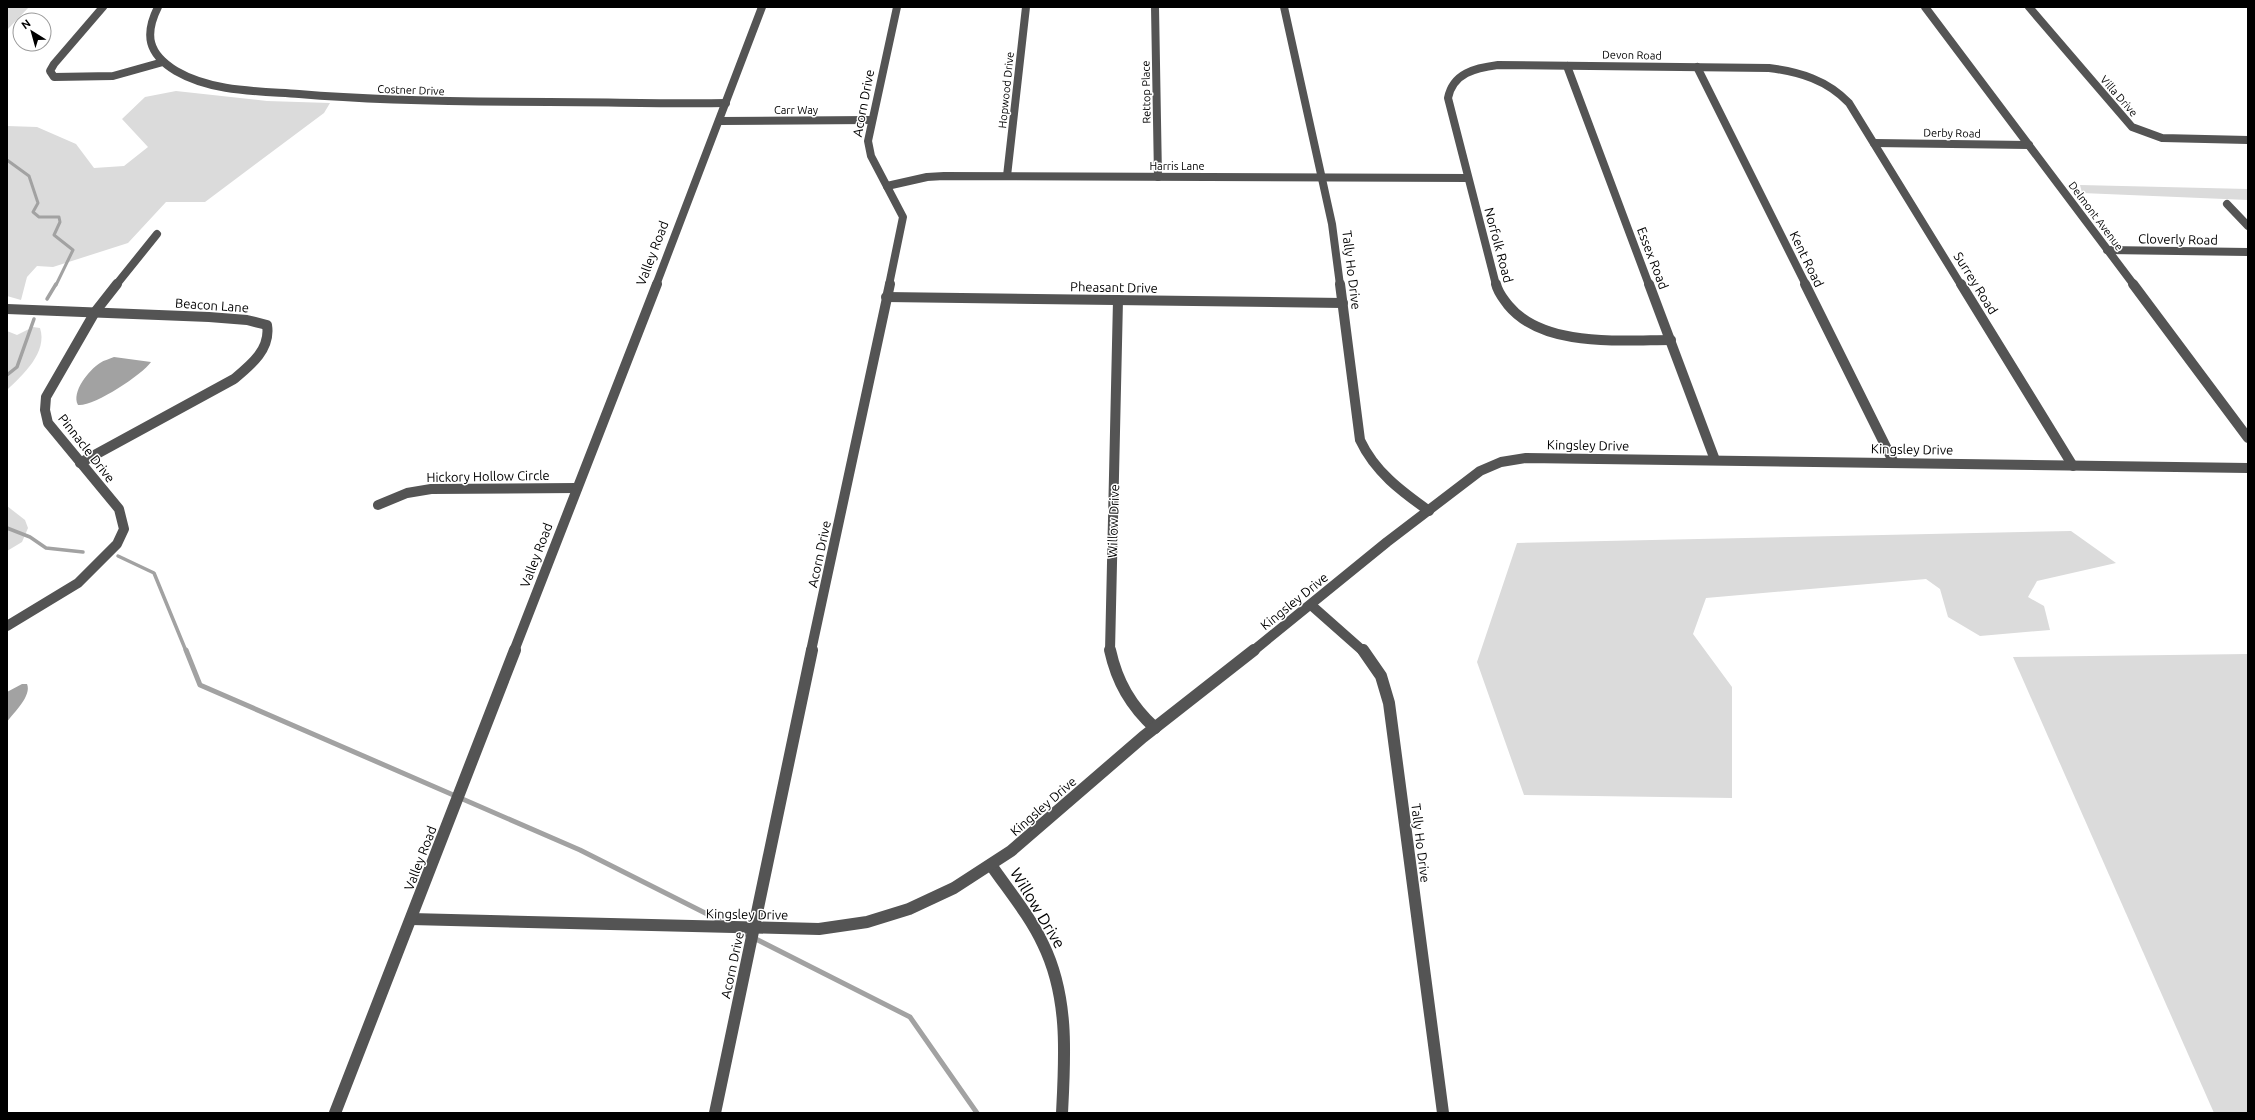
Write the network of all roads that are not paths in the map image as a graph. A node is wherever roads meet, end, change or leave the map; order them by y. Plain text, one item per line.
1 (103, 7) edge
2 (158, 7) edge
3 (762, 7) edge
4 (897, 7) edge
5 (1026, 7) edge
6 (1155, 7) edge
7 (1284, 7) edge
8 (1926, 7) edge
9 (2029, 7) edge
10 (163, 62) junction
11 (1567, 66) junction
12 (1697, 67) junction
13 (726, 102) junction
14 (1856, 114) joint
15 (871, 120) junction
16 (720, 121) junction
17 (1458, 137) joint
18 (2248, 140) edge
19 (1874, 144) junction
20 (2029, 145) junction
21 (1007, 176) junction
22 (1158, 177) junction
23 (1321, 177) junction
24 (1468, 178) junction
25 (887, 186) junction
26 (2228, 204) dead end
27 (2248, 226) edge
28 (158, 234) dead end
29 (2107, 250) junction
30 (2248, 252) edge
31 (886, 297) junction
32 (1118, 300) junction
33 (1343, 303) junction
34 (7, 309) edge
35 (96, 312) junction
36 (1671, 340) junction
37 (2248, 438) edge
38 (1715, 460) junction
39 (80, 463) junction
40 (1894, 463) junction
41 (2073, 466) junction
42 (2248, 468) edge
43 (578, 488) junction
44 (378, 505) dead end
45 (1429, 510) junction
46 (1311, 605) junction
47 (7, 626) edge
48 (1155, 728) junction
49 (991, 865) junction
50 (411, 919) junction
51 (752, 929) junction
52 (335, 1113) edge
53 (715, 1113) edge
54 (1062, 1113) edge
55 (1443, 1113) edge

1 - 10 street
2 - 10 street, Costner Drive
3 - 13 street, Valley Road
4 - 15 street, Acorn Drive
5 - 21 street, Hopwood Drive
6 - 22 street, Rettop Place
7 - 23 street, Tally Ho Drive
8 - 20 street, Delmont Avenue
9 - 18 street, Villa Drive
10 - 13 street, Costner Drive
11 - 12 street, Devon Road
11 - 17 street, Devon Road
11 - 36 street, Essex Road
12 - 14 street, Devon Road
12 - 40 street, Kent Road
13 - 16 street, Valley Road
14 - 19 street, Surrey Road
15 - 16 street, Carr Way
15 - 25 street, Acorn Drive
16 - 43 street, Valley Road
17 - 24 street, Norfolk Road
19 - 20 street, Derby Road
19 - 41 street, Surrey Road
20 - 29 street, Delmont Avenue
21 - 22 street, Harris Lane
21 - 25 street, Harris Lane
22 - 23 street, Harris Lane
23 - 24 street, Harris Lane
23 - 33 street, Tally Ho Drive
24 - 36 street, Norfolk Road
25 - 31 street, Acorn Drive
26 - 27 street
28 - 35 street, Pinnacle Drive
29 - 30 street, Cloverly Road
29 - 37 street, Delmont Avenue
31 - 32 street, Pheasant Drive
31 - 51 street, Acorn Drive
32 - 33 street, Pheasant Drive
32 - 48 street, Willow Drive
33 - 45 street, Tally Ho Drive
34 - 35 street, Beacon Lane
35 - 39 street, Pinnacle Drive
35 - 39 street, Beacon Lane
36 - 38 street, Essex Road
38 - 40 street, Kingsley Drive
38 - 45 street, Kingsley Drive
39 - 47 street, Pinnacle Drive
40 - 41 street, Kingsley Drive
41 - 42 street, Kingsley Drive
43 - 44 street, Hickory Hollow Circle
43 - 50 street, Valley Road
45 - 46 street, Kingsley Drive
46 - 48 street, Kingsley Drive
46 - 55 street, Tally Ho Drive
48 - 49 street, Kingsley Drive
49 - 51 street, Kingsley Drive
49 - 54 street, Willow Drive
50 - 51 street, Kingsley Drive
50 - 52 street, Valley Road
51 - 53 street, Acorn Drive

